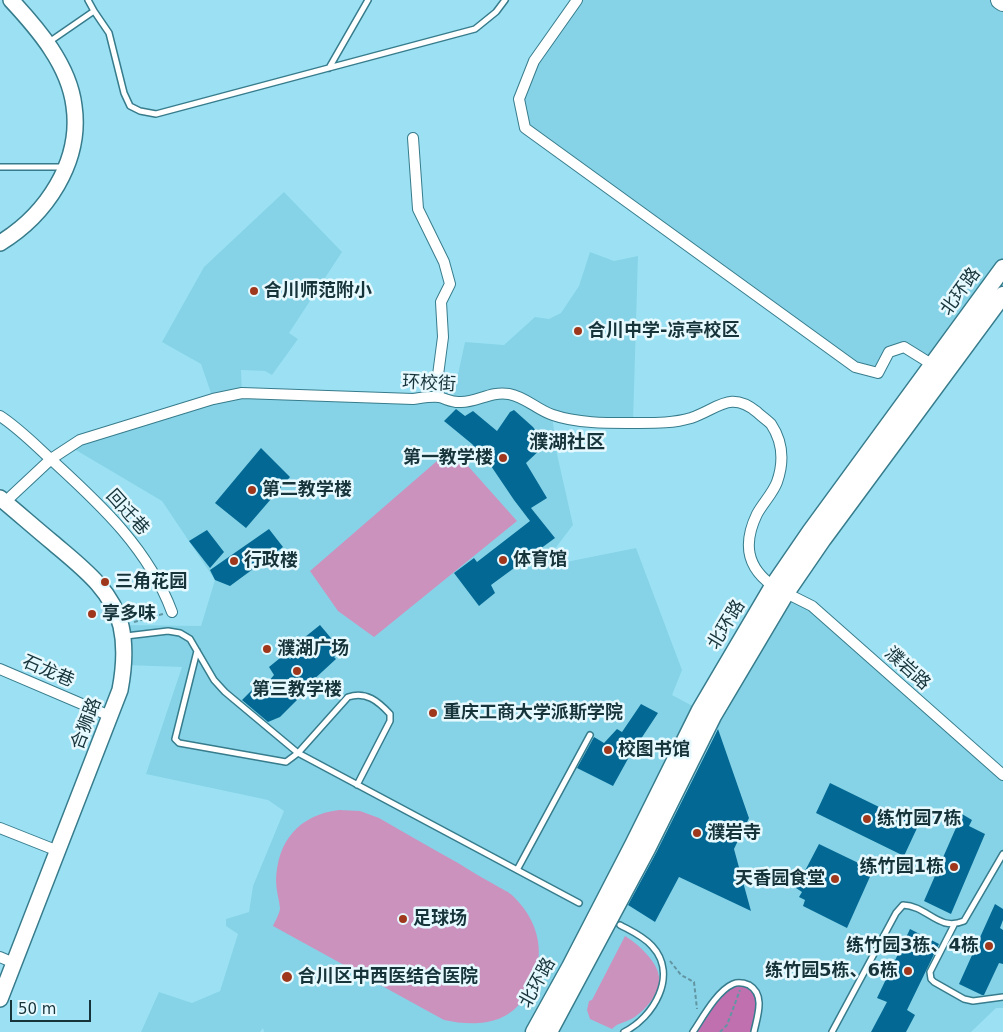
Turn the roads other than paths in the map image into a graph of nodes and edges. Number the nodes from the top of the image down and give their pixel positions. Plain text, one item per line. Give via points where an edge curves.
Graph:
1 (11, 0) edge
2 (88, 0) edge
3 (368, 0) edge
4 (505, 0) edge
5 (577, 0) edge
6 (1000, 0) edge
7 (1003, 2) edge
8 (94, 11) junction
9 (47, 44) junction
10 (329, 68) junction
11 (413, 138) dead end
12 (0, 166) edge
13 (67, 167) junction
14 (0, 243) edge
15 (1003, 268) edge
16 (1003, 295) edge
17 (933, 365) junction
18 (439, 397) junction
19 (0, 416) edge
20 (50, 460) junction
21 (3, 500) edge
22 (779, 589) junction
23 (172, 612) road end
24 (122, 631) junction
25 (197, 651) junction
26 (0, 669) edge
27 (110, 716) junction
28 (590, 735) dead end
29 (298, 753) junction
30 (1003, 775) edge
31 (357, 785) junction
32 (1, 830) edge
33 (58, 851) junction
34 (1003, 854) edge
35 (517, 870) junction
36 (578, 903) dead end
37 (620, 925) dead end
38 (954, 925) junction
39 (7, 960) edge
40 (1003, 997) edge
41 (0, 999) edge
42 (534, 1032) edge
43 (549, 1032) edge
44 (624, 1032) edge
45 (693, 1032) edge
46 (754, 1032) edge
47 (832, 1032) edge

1 - 9 main road
2 - 8 lane
3 - 10 lane
4 - 10 lane via 475,29
5 - 17 street via 534,61 518,99 525,128 855,367 878,373 889,352 904,347
6 - 7 highway
8 - 9 lane
8 - 10 lane via 109,34 124,93 130,106 140,112 156,114
9 - 13 main road via 55,54 74,106 74,134
11 - 18 street via 418,209 444,262 450,284 440,302
12 - 13 lane
13 - 14 main road via 40,210
15 - 17 main road, 北环路
16 - 22 main road, 北环路 via 823,539
17 - 22 main road, 北环路 via 810,532
18 - 20 street, 环校街 via 413,400 242,393 80,440
18 - 22 street, 环校街 via 464,402 489,394 509,394 529,400 552,415 595,423 664,424 692,418 736,401 748,405 770,423 781,443 782,463 777,483 751,528 747,549 762,579
19 - 20 street, 回迁巷
20 - 21 street, 环校街
20 - 23 street, 回迁巷 via 116,520 140,551
21 - 24 main road, 合狮路 via 94,579 112,603
22 - 30 street, 濮岩路 via 812,606
22 - 42 main road, 北环路 via 700,710 630,852
22 - 43 main road, 北环路 via 647,849
24 - 25 lane via 180,633 190,639
24 - 27 main road, 合狮路 via 124,665 120,690
25 - 29 lane via 225,692
25 - 29 lane via 175,739 179,743 278,762 286,762
26 - 27 street, 石龙巷
27 - 33 main road, 合狮路
28 - 35 lane
29 - 31 lane
29 - 31 lane via 348,697 365,694 390,714 390,721
31 - 35 lane
32 - 33 street
33 - 39 main road, 合狮路
34 - 38 lane via 964,921
35 - 36 lane
37 - 44 lane via 653,947 660,958 664,978 656,1003 633,1028
38 - 40 lane via 930,972 931,978 964,999
38 - 47 lane via 913,905 903,905
39 - 41 main road, 合狮路
45 - 46 lane via 717,998 734,984 743,983 757,993 760,1004

